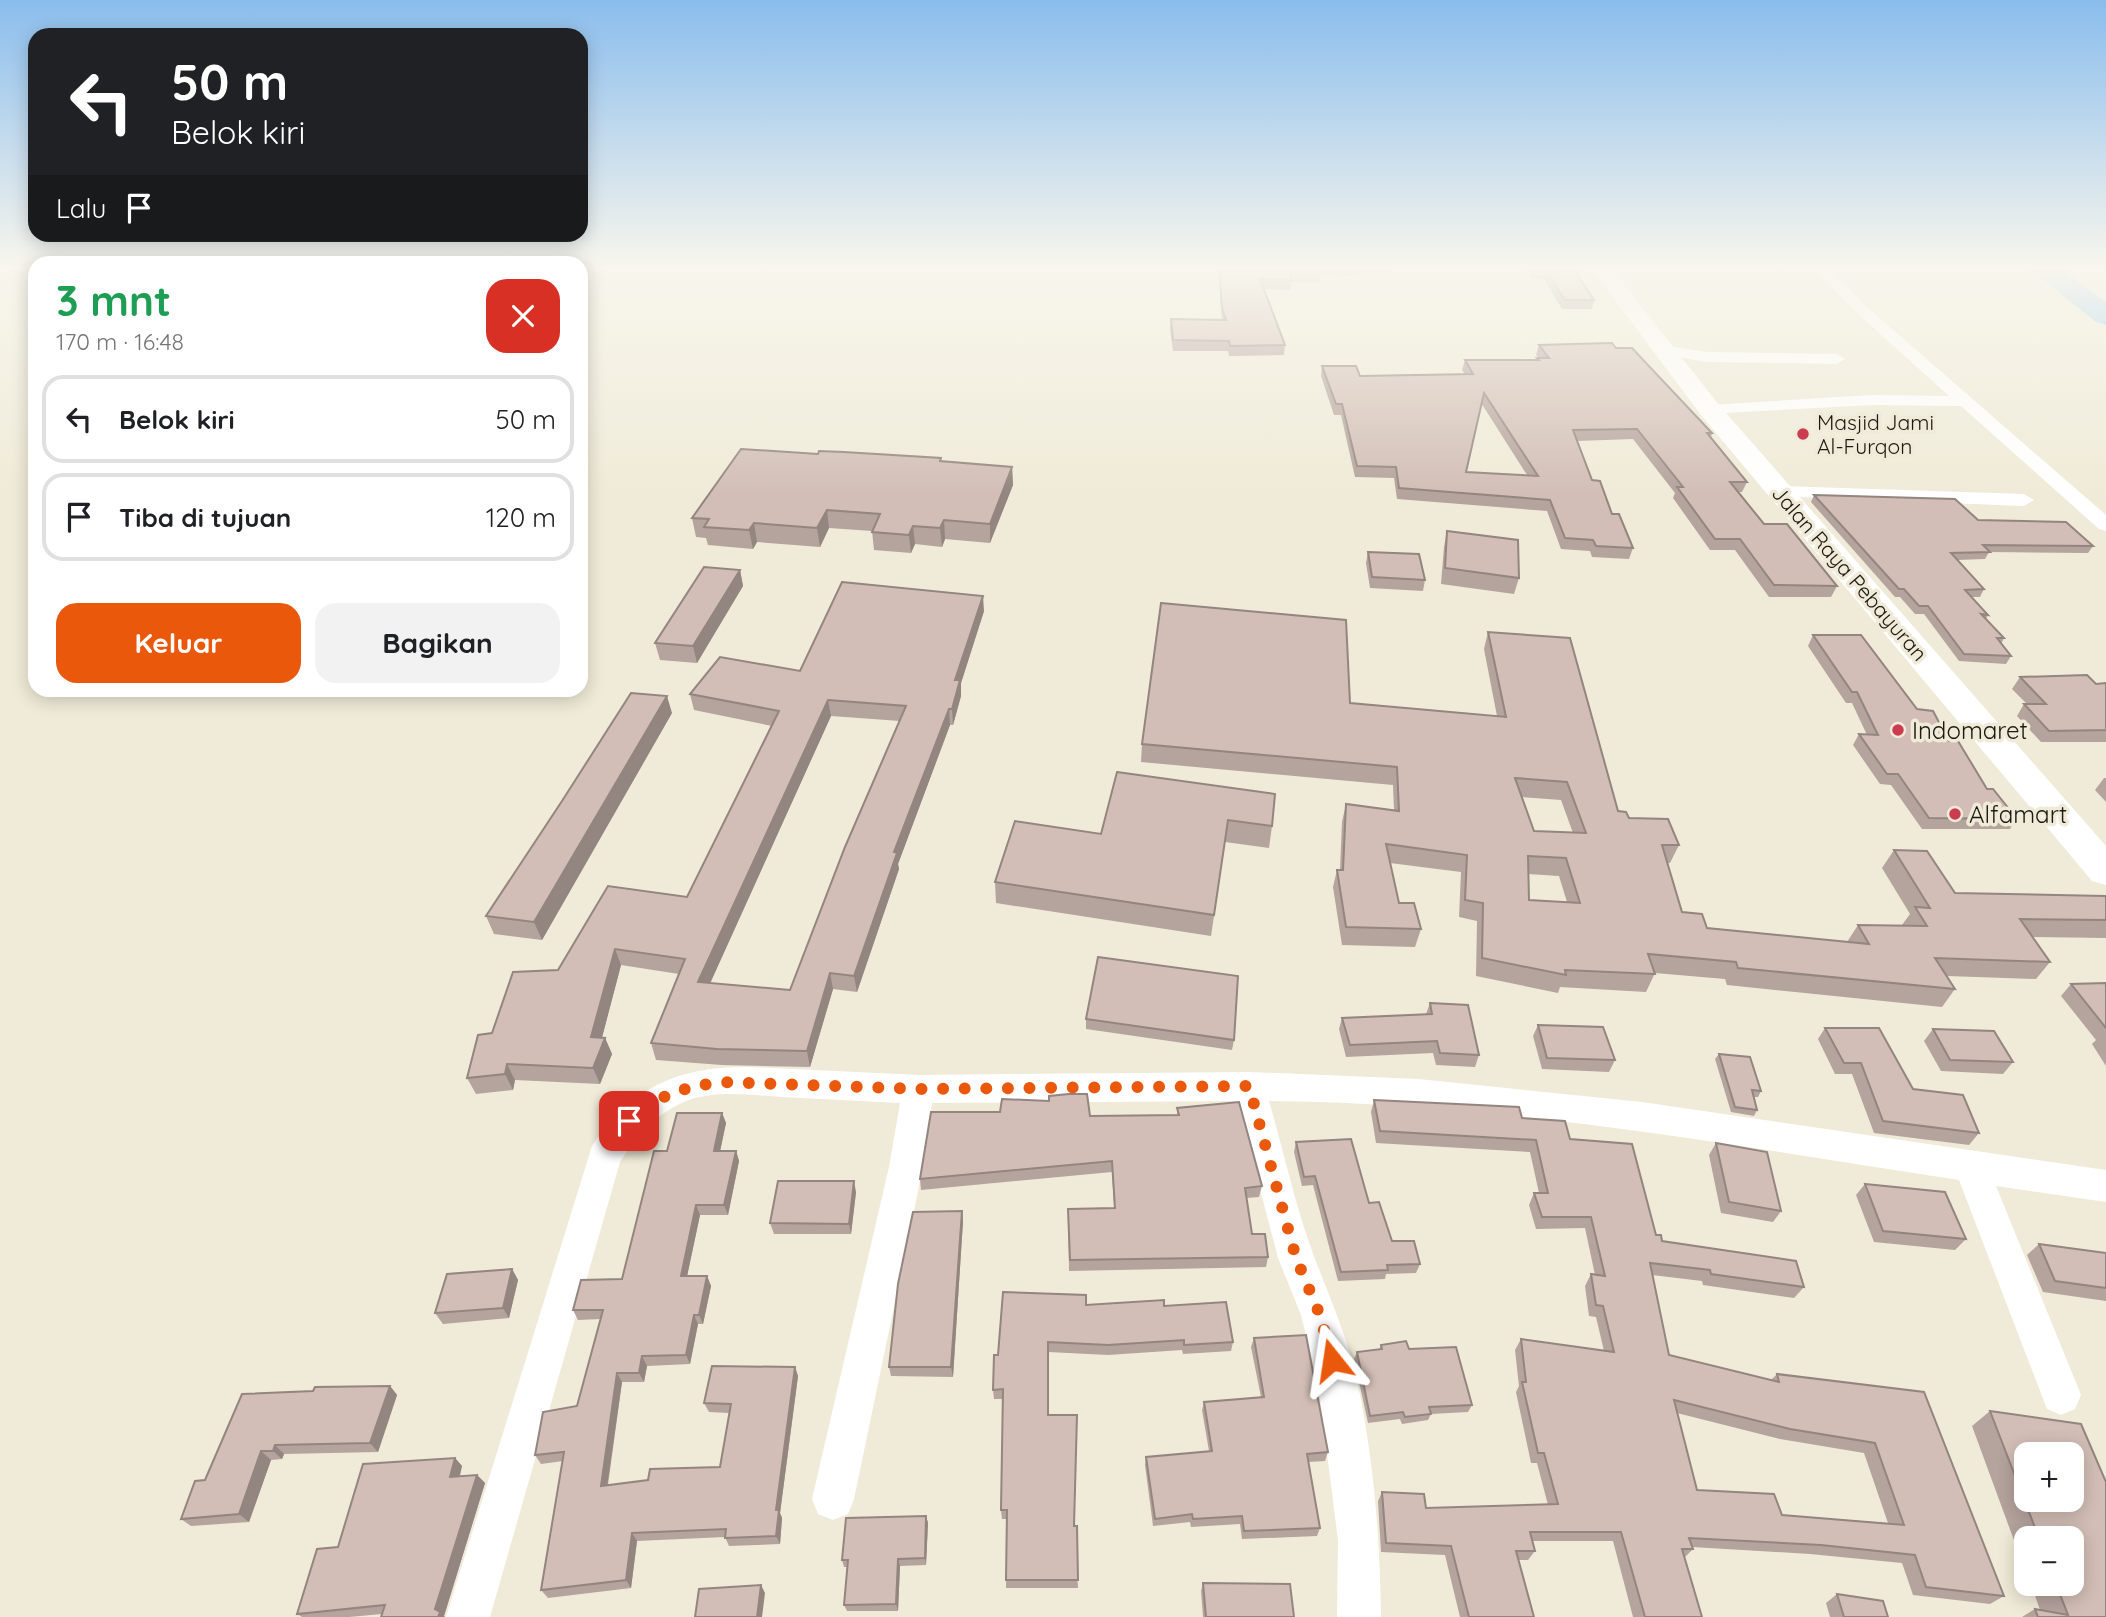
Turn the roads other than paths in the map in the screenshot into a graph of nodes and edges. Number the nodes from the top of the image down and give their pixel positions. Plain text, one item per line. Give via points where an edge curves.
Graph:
1 (1657, 343) edge
2 (1900, 343) edge
3 (1662, 350) junction
4 (1837, 359) dead end
5 (1966, 401) junction
6 (1710, 410) junction
7 (1781, 492) junction
8 (2024, 500) dead end
9 (2106, 525) edge
10 (2106, 871) edge
11 (1249, 1086) junction
12 (918, 1089) junction
13 (1972, 1169) junction
14 (2106, 1186) edge
15 (2061, 1395) dead end
16 (833, 1499) dead end
17 (468, 1617) edge
18 (1359, 1617) edge

1 - 3 main road, Jalan Raya Pebayuran
2 - 5 street
3 - 4 street via 1707,357
3 - 6 main road, Jalan Raya Pebayuran
5 - 6 street via 1872,400
5 - 9 street
6 - 7 main road, Jalan Raya Pebayuran
7 - 8 street
7 - 10 main road, Jalan Raya Pebayuran
11 - 12 street
11 - 13 street via 1483,1098 1648,1116
11 - 18 street via 1296,1258 1320,1315 1338,1383 1359,1540
12 - 16 street via 906,1167
12 - 17 street via 767,1082 694,1085 640,1111 619,1132 604,1157
13 - 14 street
13 - 15 street

